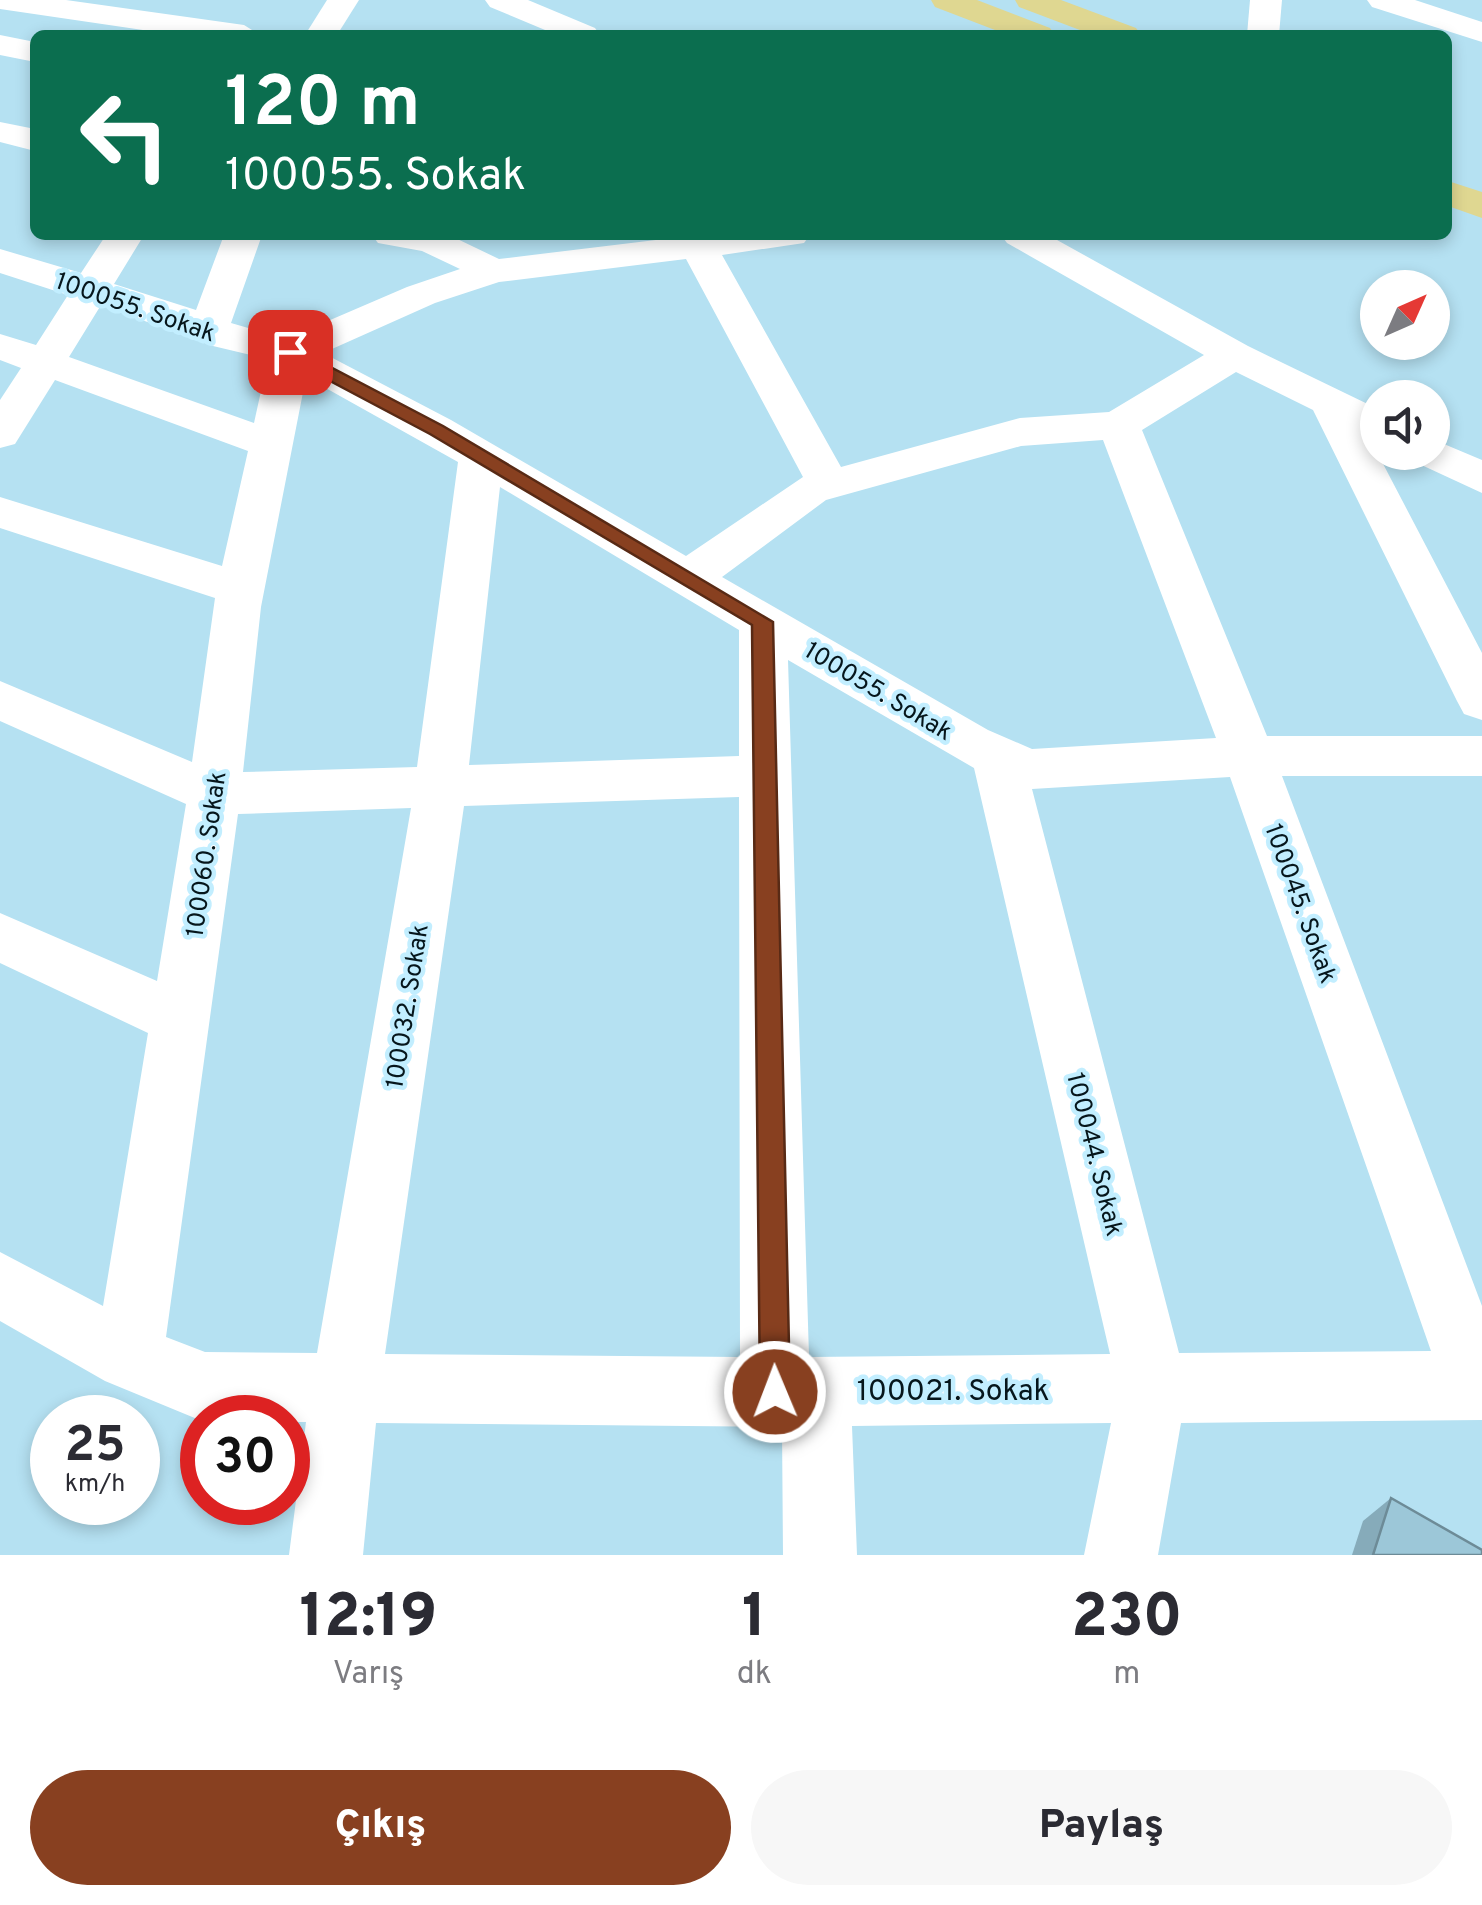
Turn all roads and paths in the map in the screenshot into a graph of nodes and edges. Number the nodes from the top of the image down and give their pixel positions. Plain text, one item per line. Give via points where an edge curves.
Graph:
1 (0, 0) edge
2 (343, 0) edge
3 (501, 0) edge
4 (947, 0) edge
5 (1031, 0) edge
6 (1266, 0) edge
7 (1383, 0) edge
8 (209, 30) edge
9 (325, 30) edge
10 (572, 30) edge
11 (1025, 30) edge
12 (1111, 30) edge
13 (1263, 30) edge
14 (1482, 32) edge
15 (0, 45) edge
16 (30, 51) edge
17 (0, 132) edge
18 (30, 139) edge
19 (1452, 160) edge
20 (1482, 171) edge
21 (1452, 194) edge
22 (1482, 206) edge
23 (123, 240) edge
24 (241, 240) edge
25 (424, 240) edge
26 (756, 240) edge
27 (1029, 240) edge
28 (699, 248) junction
29 (0, 260) edge
30 (494, 271) junction
31 (91, 289) junction
32 (209, 326) junction
33 (0, 346) edge
34 (290, 352) junction
35 (1234, 355) junction
36 (46, 361) junction
37 (1330, 403) junction
38 (1360, 417) edge
39 (1119, 424) junction
40 (0, 434) edge
41 (268, 443) junction
42 (482, 457) junction
43 (1450, 462) edge
44 (1482, 478) edge
45 (829, 484) junction
46 (0, 512) edge
47 (688, 578) junction
48 (241, 589) junction
49 (762, 622) junction
50 (0, 700) edge
51 (1482, 701) edge
52 (998, 756) junction
53 (1248, 756) junction
54 (1482, 756) edge
55 (766, 776) junction
56 (441, 784) junction
57 (214, 794) junction
58 (0, 938) edge
59 (181, 1020) junction
60 (0, 1285) edge
61 (129, 1356) junction
62 (1480, 1385) edge
63 (1154, 1388) junction
64 (345, 1390) junction
65 (795, 1392) junction
66 (326, 1555) edge
67 (820, 1555) edge
68 (1121, 1555) edge

1 - 8 street
2 - 9 street
3 - 10 street
4 - 11 main road
5 - 12 main road
6 - 13 street
7 - 14 street
15 - 16 street
17 - 18 street
19 - 20 main road
21 - 22 main road
23 - 31 street
24 - 32 street
25 - 30 street
26 - 28 street
27 - 35 street
28 - 30 street
28 - 45 street
29 - 31 street, 100055. Sokak
30 - 34 street
31 - 32 street, 100055. Sokak
31 - 36 street
32 - 34 street, 100055. Sokak
33 - 36 street
34 - 41 street, 100060. Sokak
34 - 42 street, 100055. Sokak
35 - 37 street
35 - 39 street
36 - 40 street
36 - 41 street
37 - 38 street
37 - 51 street
39 - 45 street via 1020,432
39 - 53 street, 100045. Sokak
41 - 48 street, 100060. Sokak
42 - 47 street, 100055. Sokak
42 - 56 street, 100032. Sokak
43 - 44 street
45 - 47 street via 810,490
46 - 48 street
47 - 49 street, 100055. Sokak
48 - 57 street, 100060. Sokak
49 - 52 street, 100055. Sokak
49 - 55 street
50 - 57 street
52 - 53 street, 100055. Sokak via 1028,769
52 - 63 street, 100044. Sokak
53 - 54 street, 100055. Sokak
53 - 62 street, 100045. Sokak
55 - 56 street
55 - 65 street
56 - 57 street
56 - 64 street, 100032. Sokak
57 - 59 street, 100060. Sokak
58 - 59 street
59 - 61 street, 100060. Sokak
60 - 61 street, 100021. Sokak
61 - 64 street, 100021. Sokak via 205,1387
62 - 63 street, 100021. Sokak
63 - 65 street, 100021. Sokak
63 - 68 street, 100044. Sokak
64 - 65 street, 100021. Sokak
64 - 66 street, 100032. Sokak
65 - 67 street

